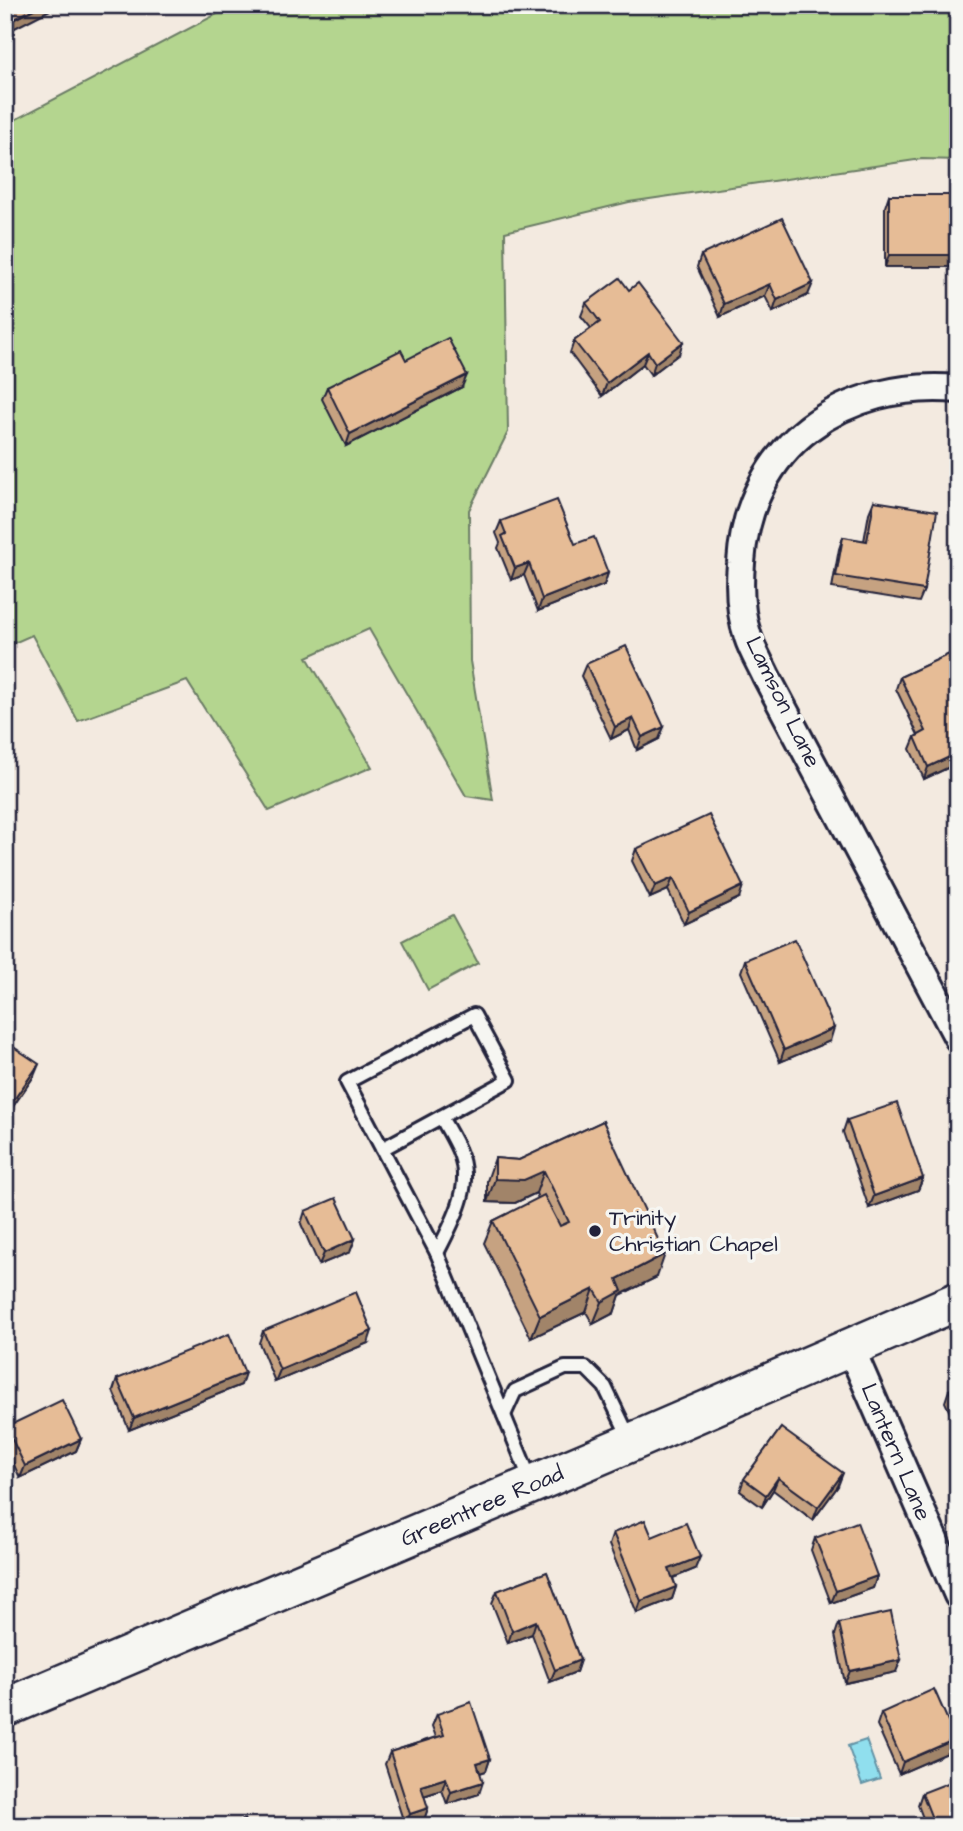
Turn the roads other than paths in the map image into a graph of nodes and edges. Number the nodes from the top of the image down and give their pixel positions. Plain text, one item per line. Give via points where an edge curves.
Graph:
1 (958, 389) edge
2 (958, 1038) edge
3 (441, 1117) junction
4 (382, 1149) junction
5 (437, 1253) junction
6 (958, 1301) edge
7 (851, 1349) junction
8 (504, 1415) junction
9 (632, 1442) junction
10 (532, 1485) junction
11 (955, 1582) edge
12 (5, 1708) edge

1 - 2 street, Lamson Lane via 905,390 865,397 829,413 796,438 771,466 751,504 739,589 747,636 766,676
3 - 4 lane
3 - 4 lane via 509,1080 474,1015 347,1082
3 - 5 lane via 460,1152 465,1175 463,1199
4 - 5 lane
5 - 8 lane
6 - 7 street, Greentree Road
7 - 9 street, Greentree Road
7 - 11 street, Lantern Lane
8 - 9 lane via 515,1391 565,1368 586,1368 605,1387
8 - 10 lane
9 - 10 street, Greentree Road
10 - 12 street, Greentree Road

